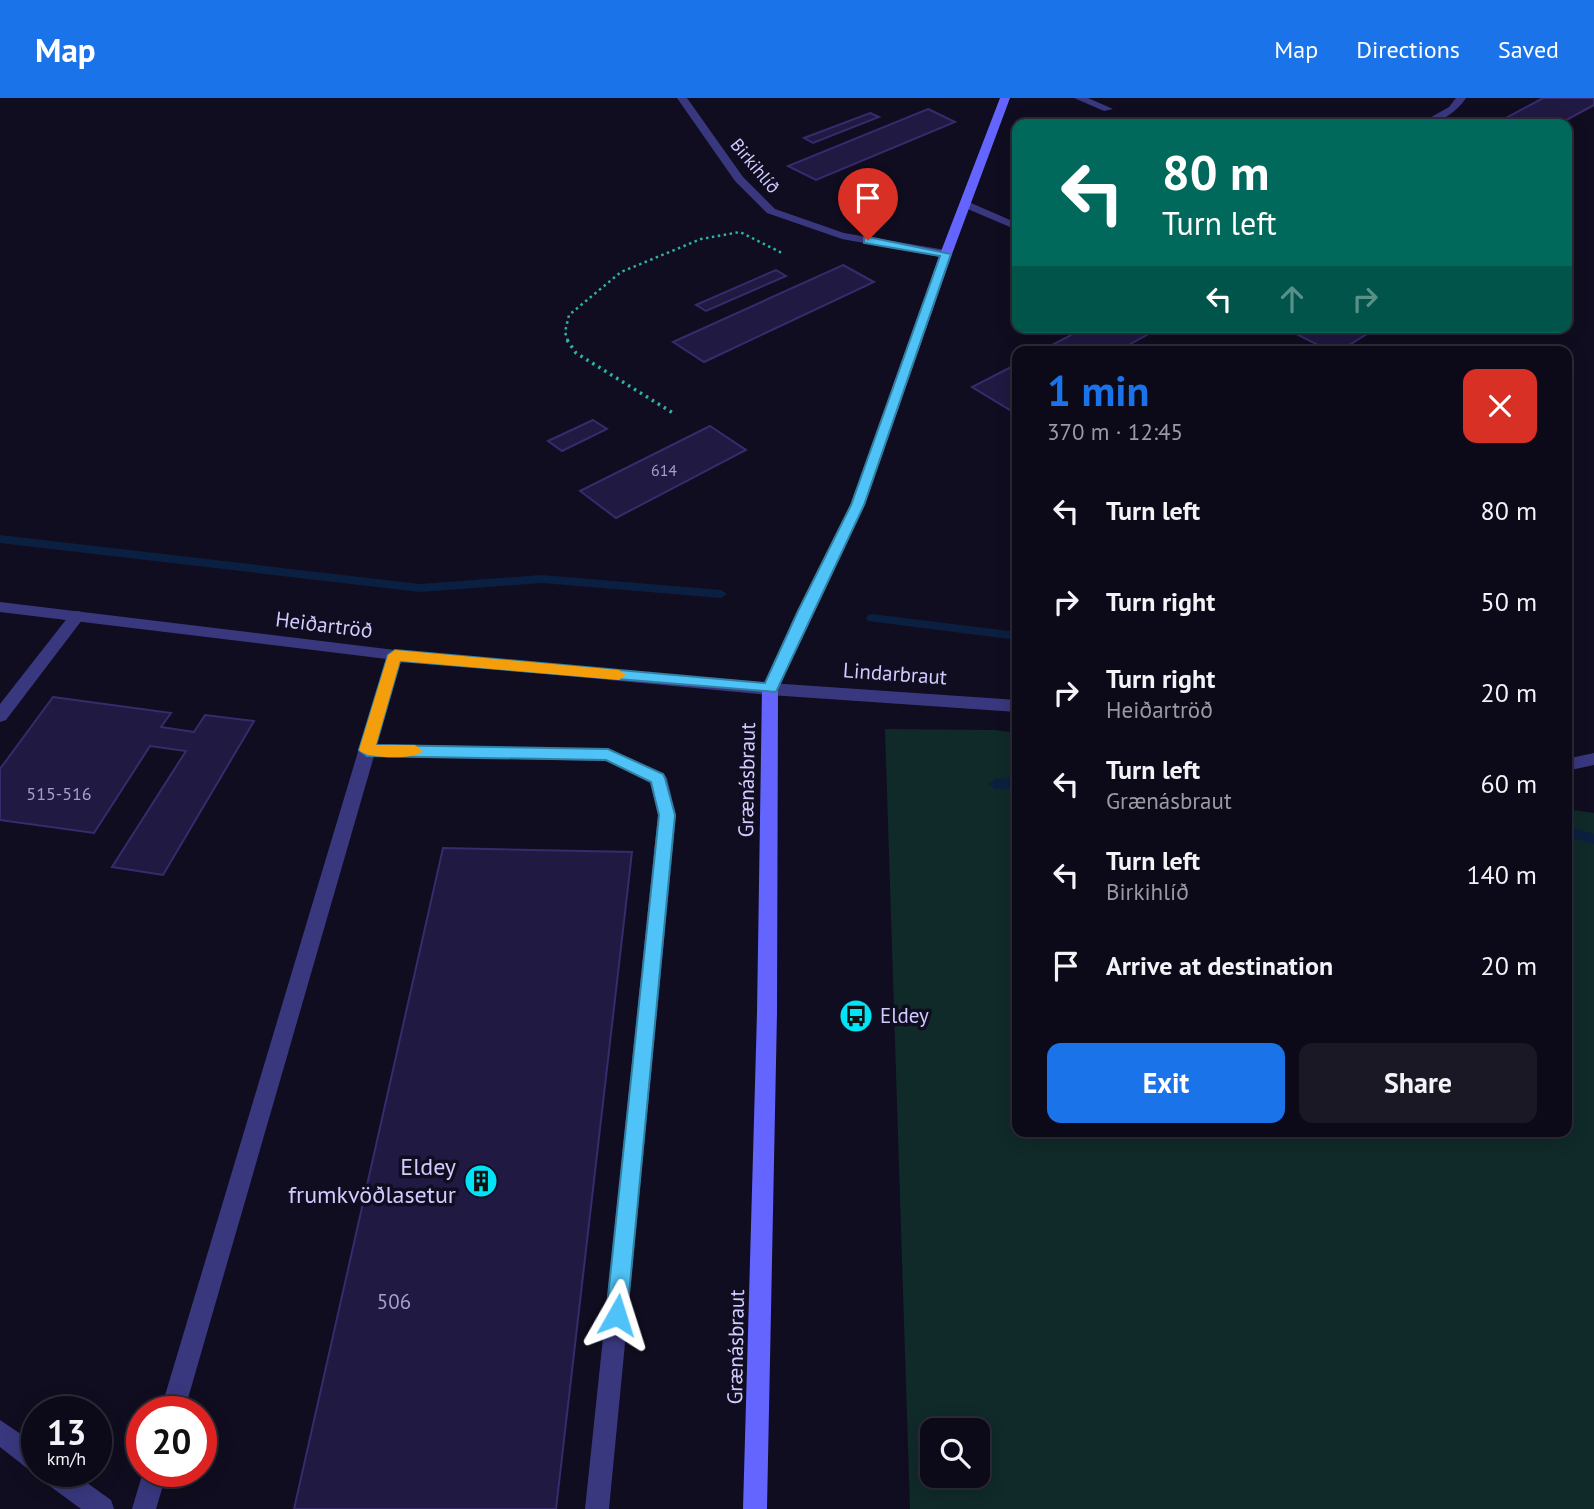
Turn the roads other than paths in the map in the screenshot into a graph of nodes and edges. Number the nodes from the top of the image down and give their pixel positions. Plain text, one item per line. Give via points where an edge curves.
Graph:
1 (682, 98) edge
2 (1005, 98) edge
3 (1079, 98) edge
4 (1461, 98) edge
5 (1108, 109) dead end
6 (1433, 119) edge
7 (967, 205) junction
8 (1012, 225) edge
9 (946, 254) junction
10 (0, 607) edge
11 (77, 616) junction
12 (395, 655) junction
13 (770, 689) junction
14 (1012, 706) edge
15 (0, 716) edge
16 (367, 750) junction
17 (1594, 759) edge
18 (1572, 764) edge
19 (177, 1396) edge
20 (0, 1432) edge
21 (21, 1448) edge
22 (72, 1487) edge
23 (151, 1487) edge
24 (102, 1509) edge
25 (144, 1509) edge
26 (597, 1509) edge
27 (755, 1509) edge

1 - 9 street, Birkihlíð via 739,179 771,211 842,236
2 - 7 street, Grænásbraut
3 - 5 street
4 - 6 street
7 - 8 street
7 - 9 street, Grænásbraut
9 - 13 street, Grænásbraut via 858,505
10 - 11 street, Heiðartröð
11 - 12 street, Heiðartröð
11 - 15 street
12 - 13 street, Heiðartröð
12 - 16 street
13 - 14 street, Lindarbraut
13 - 27 street, Grænásbraut
16 - 19 street
16 - 26 street via 608,755 658,778 667,815
17 - 18 street
20 - 21 street
22 - 24 street
23 - 25 street

